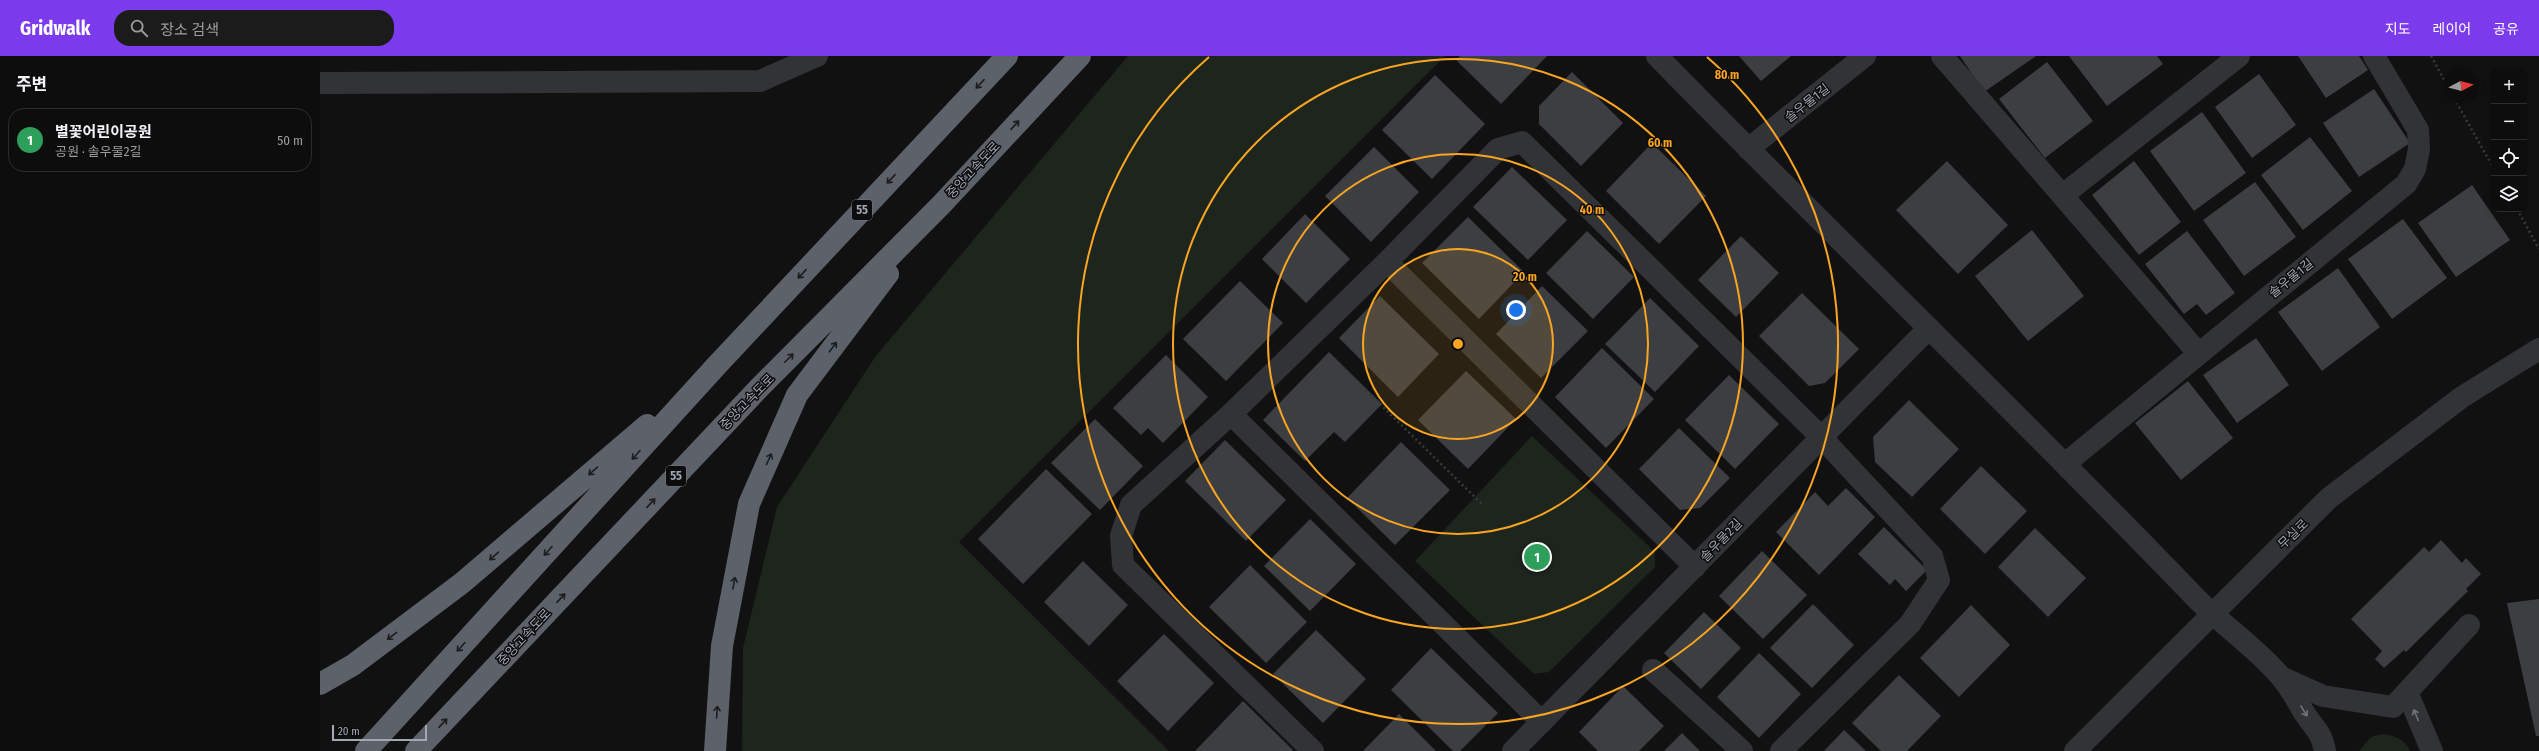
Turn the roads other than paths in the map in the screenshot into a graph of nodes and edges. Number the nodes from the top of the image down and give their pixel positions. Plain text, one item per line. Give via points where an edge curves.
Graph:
1 (817, 56) edge
2 (1007, 56) edge
3 (1080, 56) edge
4 (1657, 56) edge
5 (1865, 56) edge
6 (1942, 56) edge
7 (2239, 56) edge
8 (2374, 56) edge
9 (320, 83) edge
10 (1748, 149) junction
11 (2063, 195) junction
12 (941, 205) junction
13 (1387, 262) junction
14 (1929, 328) junction
15 (2539, 349) edge
16 (2199, 354) junction
17 (718, 364) junction
18 (1231, 414) junction
19 (1821, 437) junction
20 (2066, 463) junction
21 (1695, 567) junction
22 (2211, 614) junction
23 (2469, 625) dead end
24 (1653, 670) dead end
25 (2283, 678) junction
26 (320, 684) edge
27 (2407, 692) junction
28 (1542, 722) junction
29 (366, 751) edge
30 (416, 751) edge
31 (715, 751) edge
32 (1313, 751) edge
33 (1513, 751) edge
34 (1742, 751) edge
35 (1781, 751) edge
36 (2075, 751) edge
37 (2325, 751) edge
38 (2432, 751) edge

1 - 9 street via 760,81
2 -> 17 highway, 55
12 -> 3 highway, 중앙고속도로 / 55
4 - 10 street
5 - 10 street, 솔우물1길
6 - 11 street
7 - 11 street
8 - 16 street, 솔우물1길 via 2418,130 2415,169 2406,184
10 - 14 street
11 - 16 street
30 -> 12 highway, 중앙고속도로 / 55 via 759,388
31 -> 12 highway via 722,646 749,504 797,395
13 - 18 street
13 - 19 street via 1498,149 1522,142
13 - 21 street
14 - 19 street, 솔우물2길
14 - 20 street
15 - 22 street, 무실로 via 2462,397 2329,498
16 - 20 street, 솔우물1길
17 -> 26 highway via 462,583 353,665
17 -> 29 highway, 55
18 - 28 street
18 - 32 street via 1131,504 1121,536 1124,565
19 - 21 street, 솔우물2길
19 - 35 street via 1932,556 1939,580 1910,624
20 - 22 street
21 - 28 street, 솔우물2길
22 - 25 street
22 - 36 street, 무실로
23 - 27 street
24 - 34 street
25 - 27 street via 2323,696 2393,707
25 -> 37 street via 2322,735
38 -> 27 street
28 - 33 street, 솔우물2길

